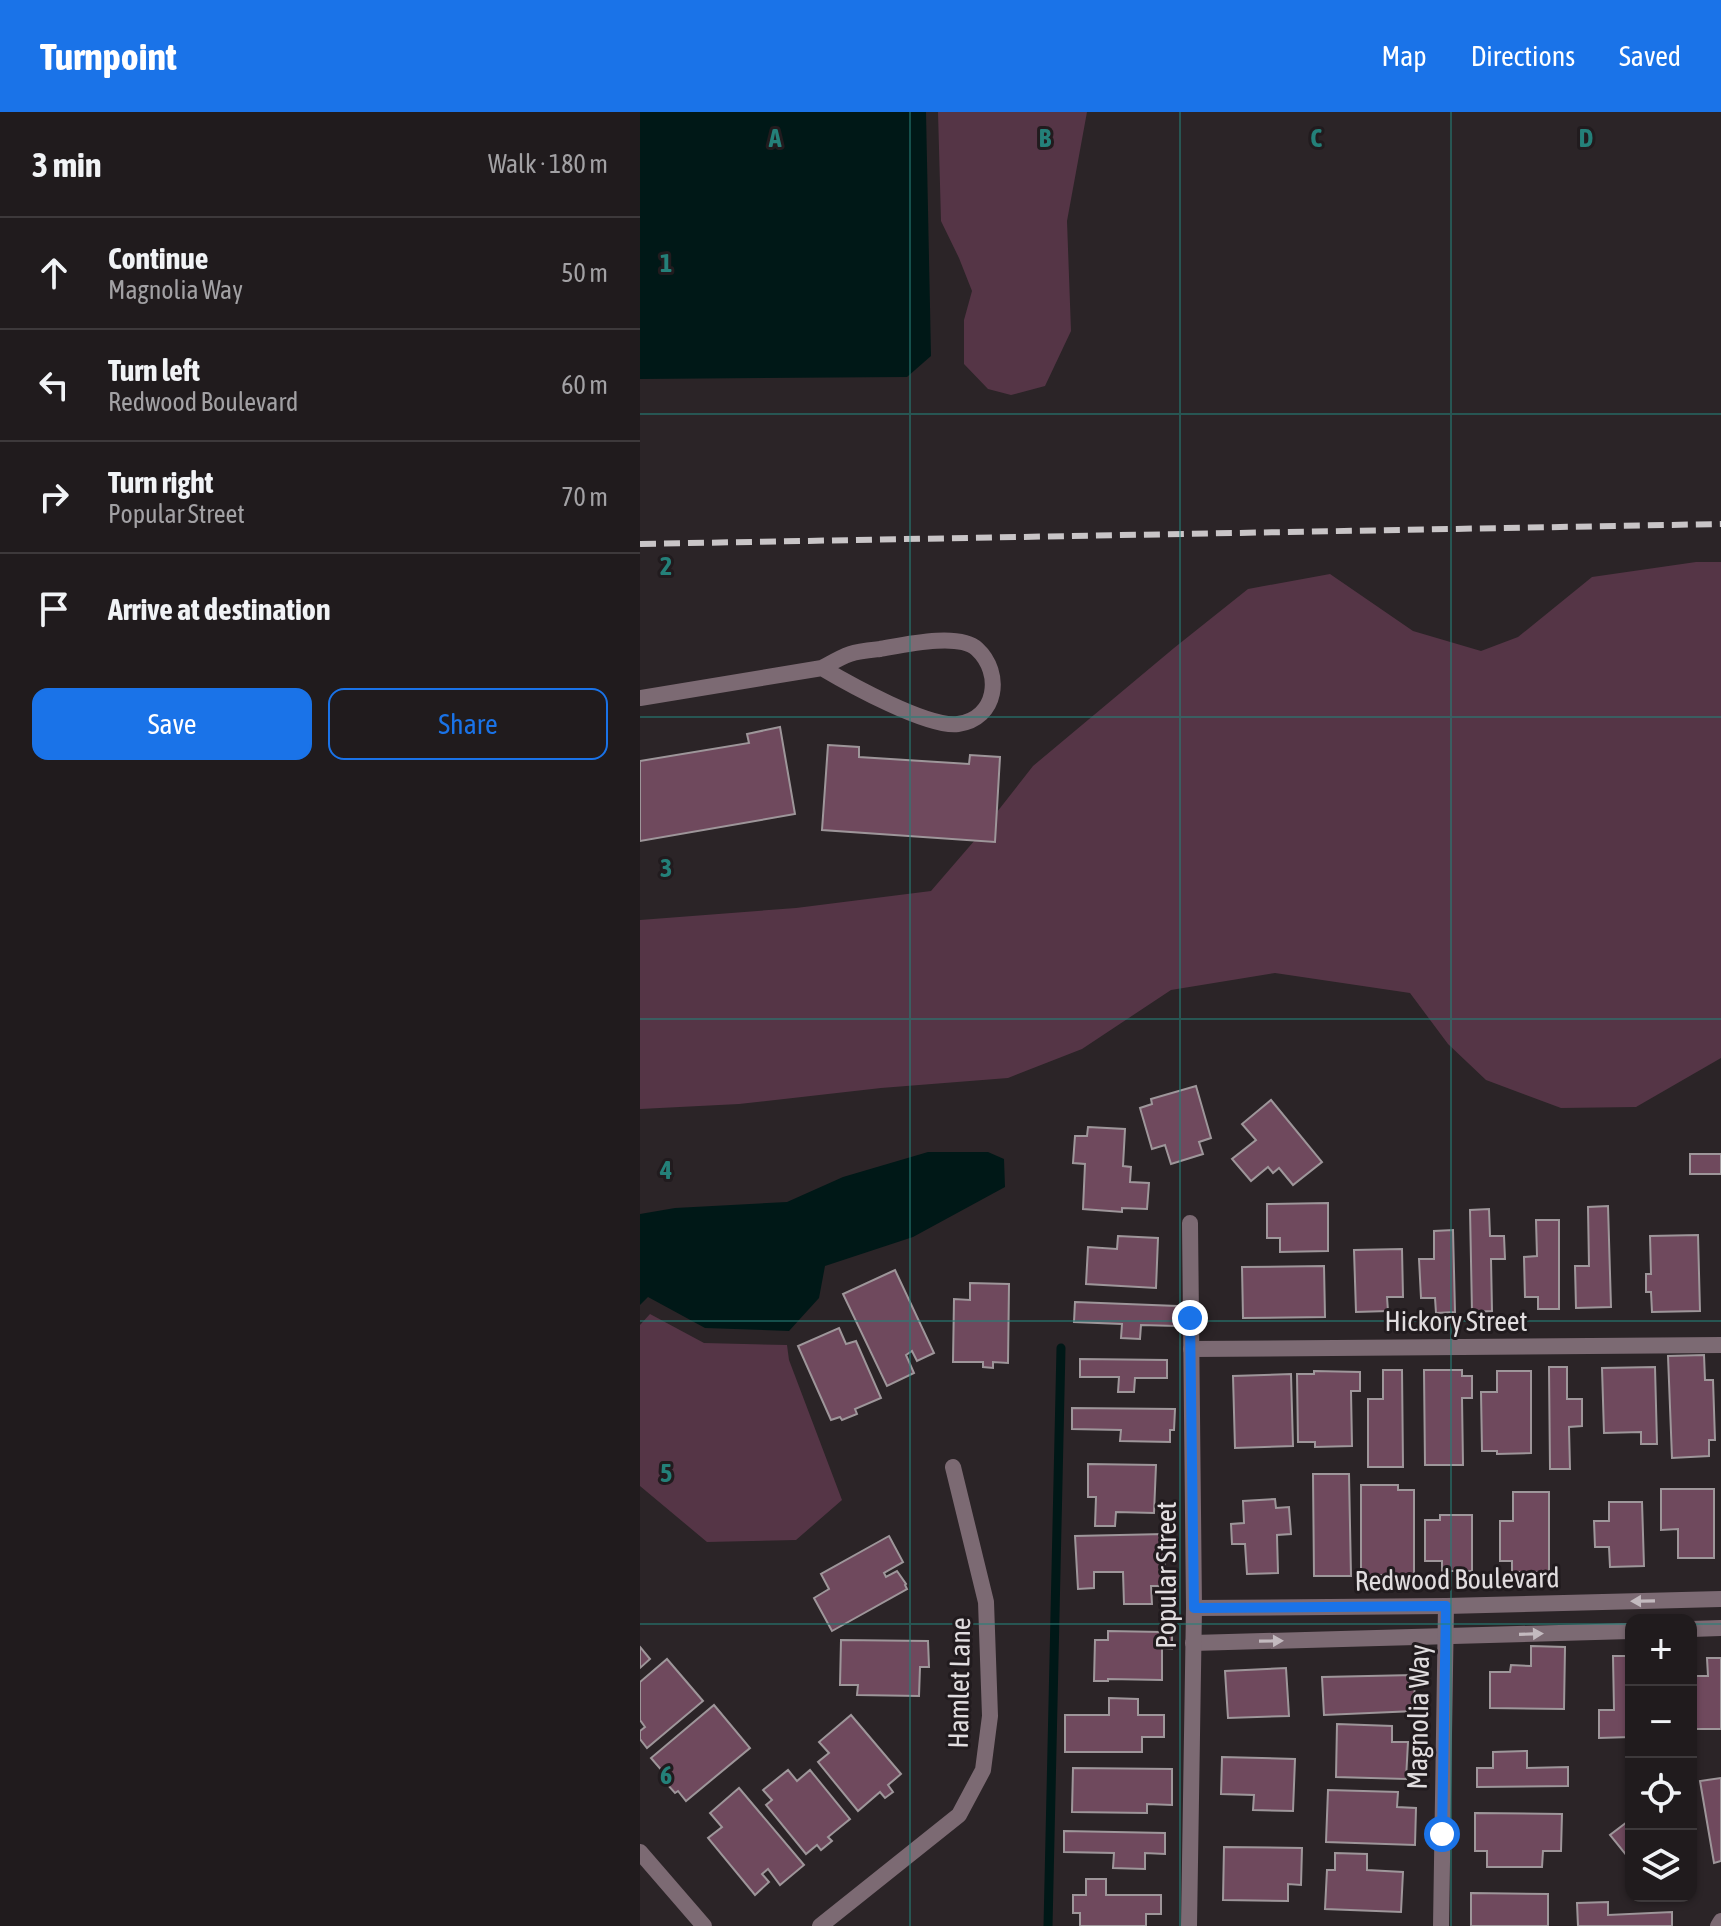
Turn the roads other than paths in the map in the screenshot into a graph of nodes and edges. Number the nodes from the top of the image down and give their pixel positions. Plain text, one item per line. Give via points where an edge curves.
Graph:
1 (822, 668) junction
2 (640, 698) edge
3 (1190, 1223) dead end
4 (1721, 1345) edge
5 (1191, 1349) junction
6 (953, 1467) dead end
7 (1721, 1599) edge
8 (1446, 1606) junction
9 (1194, 1608) junction
10 (1721, 1628) edge
11 (1697, 1629) edge
12 (1625, 1631) edge
13 (1445, 1636) junction
14 (1193, 1643) junction
15 (640, 1852) edge
16 (704, 1926) edge
17 (820, 1926) edge
18 (1189, 1926) edge
19 (1441, 1926) edge

1 - 1 street via 936,722 958,724 978,716 990,702 994,685 991,668 975,647 953,641 849,654
1 - 2 street
3 - 5 street, Popular Street
4 - 5 street, Hickory Street
5 - 9 street, Popular Street
6 - 17 street, Hamlet Lane via 986,1602 990,1716 983,1770 959,1815
7 -> 8 street, Redwood Boulevard
8 - 9 street, Redwood Boulevard
8 - 13 street, Magnolia Way
9 - 14 street, Popular Street
10 - 11 street
13 -> 12 street, Redwood Boulevard
14 -> 13 street, Redwood Boulevard
13 - 19 street, Magnolia Way
14 - 18 street, Popular Street
15 - 16 street

